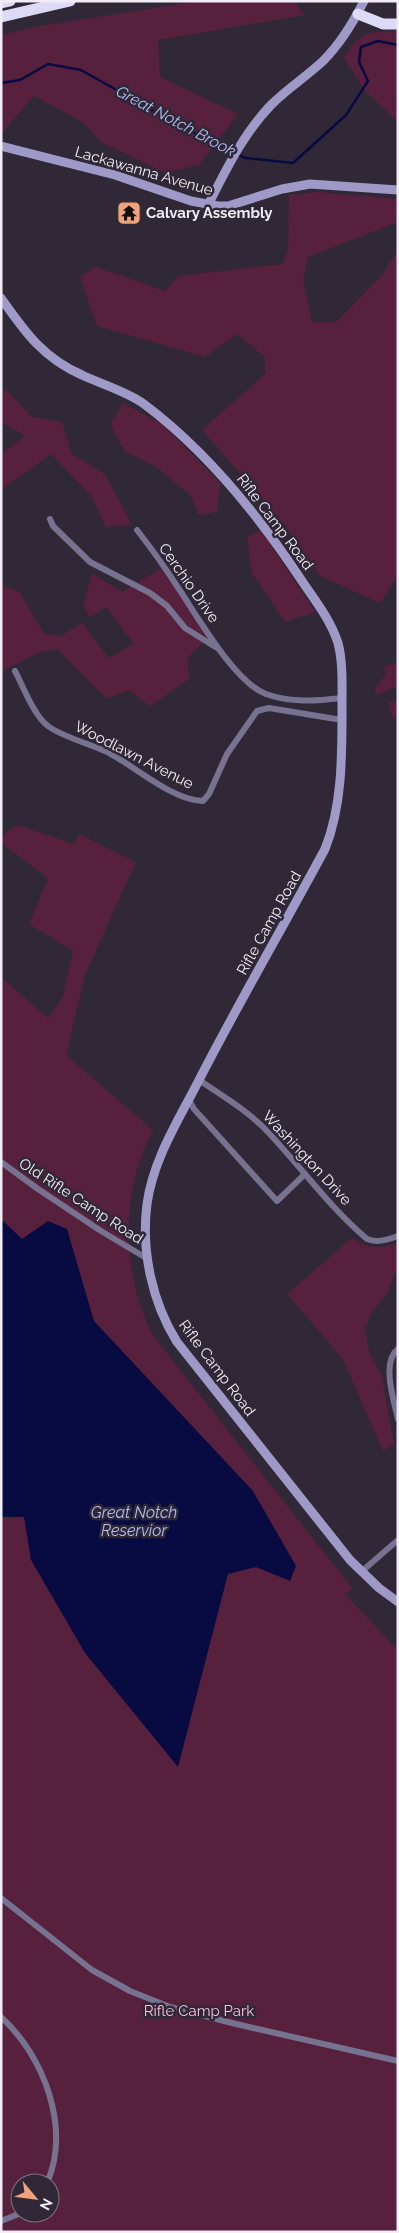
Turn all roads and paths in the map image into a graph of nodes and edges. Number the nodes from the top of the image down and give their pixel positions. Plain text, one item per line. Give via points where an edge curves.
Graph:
1 (10, 1) edge
2 (70, 1) edge
3 (364, 1) edge
4 (1, 3) edge
5 (358, 14) junction
6 (1, 17) edge
7 (398, 24) edge
8 (1, 146) edge
9 (398, 190) edge
10 (208, 205) junction
11 (1, 298) edge
12 (50, 519) dead end
13 (137, 530) dead end
14 (221, 650) junction
15 (15, 671) dead end
16 (342, 698) junction
17 (294, 700) junction
18 (293, 712) junction
19 (342, 720) junction
20 (199, 1080) junction
21 (189, 1100) junction
22 (1, 1162) edge
23 (305, 1174) junction
24 (398, 1236) edge
25 (148, 1259) junction
26 (398, 1349) edge
27 (398, 1419) edge
28 (398, 1540) edge
29 (361, 1572) junction
30 (398, 1602) edge
31 (1, 1898) edge
32 (1, 2017) edge
33 (398, 2061) edge
34 (50, 2173) edge

1 - 4 highway
2 - 6 highway
3 - 5 street
5 - 7 highway via 383,24
5 - 10 street via 347,33 323,61 270,106 249,130
8 - 10 street, Lackawanna Avenue via 115,174
9 - 10 street, Lackawanna Avenue via 310,184 282,188 228,206
11 - 16 street, Rifle Camp Road via 42,350 79,374 141,402 172,426 231,485 270,534 324,613 338,644
12 - 14 street, Cerchio Drive via 90,562 150,593 167,606 185,628
13 - 14 street, Cerchio Drive
14 - 17 street, Cerchio Drive via 251,685 265,694
15 - 18 street, Woodlawn Avenue via 39,716 48,726 111,754 194,801 203,801 209,794 227,754 257,711 269,708
16 - 17 street, Cerchio Drive
16 - 19 street, Rifle Camp Road
17 - 18 street
18 - 19 street, Woodlawn Avenue
19 - 20 street, Rifle Camp Road via 338,795 332,832
20 - 21 street, Rifle Camp Road
20 - 23 street, Washington Drive via 253,1118
21 - 23 street via 233,1154 278,1201
21 - 25 street, Rifle Camp Road via 165,1145 152,1184 146,1217
22 - 25 street, Old Rifle Camp Road via 38,1190
23 - 24 street, Washington Drive via 367,1239
25 - 29 street, Rifle Camp Road via 157,1300 177,1342
26 - 27 street via 390,1359 388,1369
28 - 29 street
29 - 30 street, Rifle Camp Road
31 - 33 street via 92,1970 130,1991 170,2007
32 - 34 street via 31,2051 51,2102 57,2147

